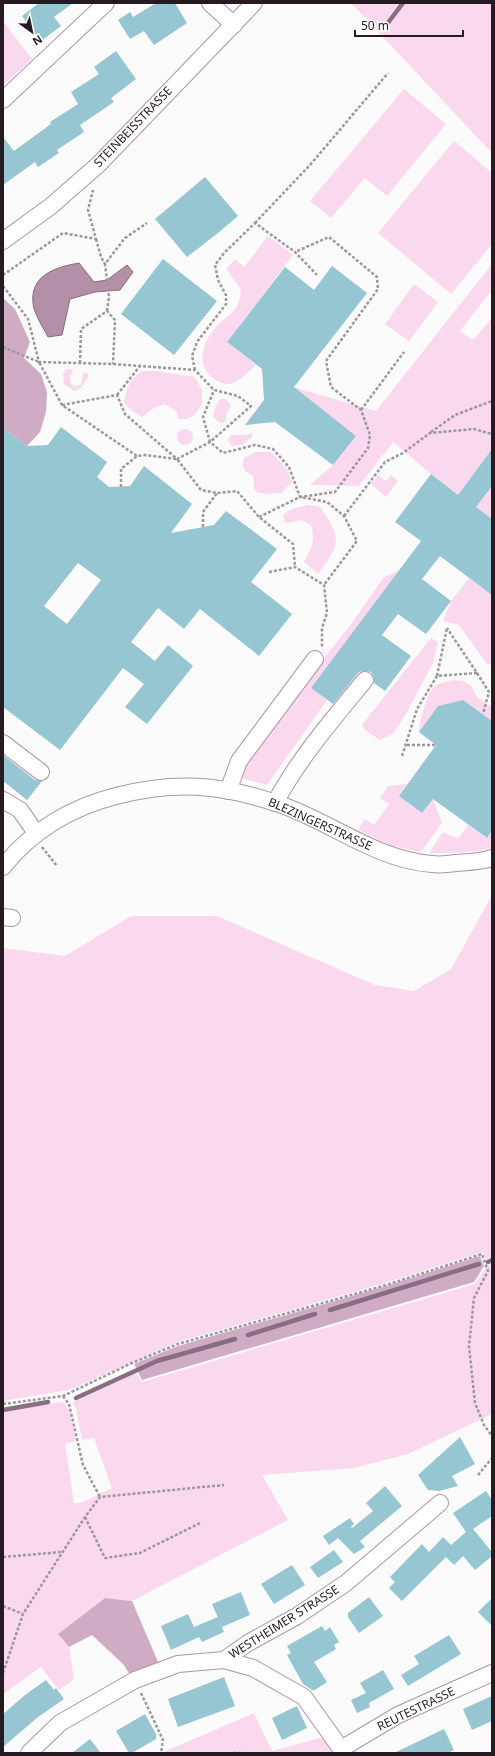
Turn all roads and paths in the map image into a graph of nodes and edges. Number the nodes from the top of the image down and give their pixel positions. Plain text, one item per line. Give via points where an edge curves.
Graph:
1 (210, 3) edge
2 (254, 3) edge
3 (96, 7) edge
4 (234, 25) junction
5 (388, 73) dead end
6 (3, 100) edge
7 (98, 185) dead end
8 (147, 223) dead end
9 (255, 223) junction
10 (96, 239) junction
11 (3, 241) edge
12 (295, 252) junction
13 (106, 264) junction
14 (3, 275) edge
15 (316, 275) dead end
16 (3, 286) edge
17 (107, 311) junction
18 (3, 347) edge
19 (404, 352) dead end
20 (40, 362) junction
21 (80, 363) junction
22 (113, 364) junction
23 (140, 366) junction
24 (195, 370) junction
25 (214, 390) junction
26 (117, 395) junction
27 (492, 401) edge
28 (62, 404) junction
29 (360, 410) junction
30 (430, 433) junction
31 (492, 434) edge
32 (210, 442) junction
33 (137, 456) junction
34 (177, 459) junction
35 (121, 487) dead end
36 (217, 493) junction
37 (300, 497) junction
38 (344, 516) junction
39 (260, 518) junction
40 (203, 527) dead end
41 (295, 567) junction
42 (270, 572) dead end
43 (324, 585) junction
44 (315, 659) joint
45 (477, 673) junction
46 (437, 676) junction
47 (365, 680) dead end
48 (483, 714) dead end
49 (3, 743) edge
50 (407, 745) junction
51 (436, 745) dead end
52 (402, 756) dead end
53 (41, 772) dead end
54 (228, 791) junction
55 (3, 800) edge
56 (275, 803) junction
57 (35, 834) junction
58 (492, 858) edge
59 (57, 866) dead end
60 (3, 867) edge
61 (63, 1396) junction
62 (3, 1404) edge
63 (492, 1436) edge
64 (492, 1458) edge
65 (478, 1475) dead end
66 (224, 1485) dead end
67 (100, 1497) junction
68 (440, 1503) dead end
69 (85, 1517) junction
70 (200, 1523) dead end
71 (62, 1552) junction
72 (3, 1557) edge
73 (3, 1606) edge
74 (23, 1614) junction
75 (224, 1660) junction
76 (3, 1673) edge
77 (492, 1673) edge
78 (135, 1680) junction
79 (341, 1751) edge
80 (29, 1753) edge
81 (161, 1753) edge
82 (233, 1753) edge
83 (241, 1753) edge

1 - 4 street
2 - 4 street, STEINBEISSTRASSE
3 - 6 street
4 - 11 street, STEINBEISSTRASSE via 99,164 51,206
5 - 9 path via 310,165
7 - 10 path via 92,190 88,210
8 - 13 path via 125,238
9 - 12 path
9 - 24 path via 215,265 218,280 226,295 226,304 197,342 192,356
10 - 13 path via 101,257
10 - 14 path via 63,233
12 - 15 path
12 - 29 path via 329,237 376,277 378,289 326,361 331,387
13 - 17 path via 109,297
16 - 20 path via 28,319
17 - 21 path via 81,329
17 - 22 path via 115,320
18 - 20 path
19 - 29 path
20 - 21 path
20 - 28 path
21 - 22 path
22 - 23 path
23 - 24 path
23 - 26 path
24 - 25 path
25 - 32 path via 203,416
25 - 32 path via 238,396 250,406
26 - 28 path
26 - 34 path via 125,414
27 - 30 path via 455,415
28 - 33 path
29 - 37 path via 370,435 368,448 335,492
30 - 31 path via 474,429
30 - 38 path via 403,453 385,462
32 - 34 path
32 - 37 path via 223,453 255,445 273,449 289,467
33 - 34 path
33 - 35 path via 121,469
34 - 36 path via 201,490
36 - 39 path via 237,492
36 - 40 path via 203,512
37 - 38 path via 327,502
37 - 39 path
38 - 43 path via 356,541
39 - 41 path via 293,544
41 - 42 path
41 - 43 path
43 - 44 path via 327,613 322,628 323,646
44 - 54 street via 239,761
45 - 46 path
45 - 46 path via 447,628
45 - 48 path via 489,692
46 - 50 path via 417,709
47 - 56 street via 286,782
49 - 53 street
50 - 51 path
50 - 52 path
54 - 56 street, BLEZINGERSTRASSE
54 - 57 street, BLEZINGERSTRASSE via 182,785 142,789 91,803
55 - 57 street via 20,810
56 - 58 street, BLEZINGERSTRASSE via 394,857 433,865 480,862
57 - 59 path
57 - 60 street, BLEZINGERSTRASSE
61 - 62 path
61 - 63 path via 178,1344 383,1286 482,1254 488,1272 474,1298 469,1346 475,1402 484,1425
61 - 67 path via 69,1404 83,1465
64 - 65 path
66 - 67 path
67 - 69 path
68 - 75 street, WESTHEIMER STRASSE via 346,1583
69 - 70 path via 105,1558 140,1553
69 - 71 path
71 - 72 path
71 - 74 path
73 - 74 path
74 - 76 path
75 - 78 street, WESTHEIMER STRASSE via 178,1664
75 - 79 street via 253,1668 304,1697
77 - 79 street, REUTESTRASSE via 398,1715
78 - 80 street, WESTHEIMER STRASSE via 60,1723
78 - 81 path via 163,1740
82 - 83 path

